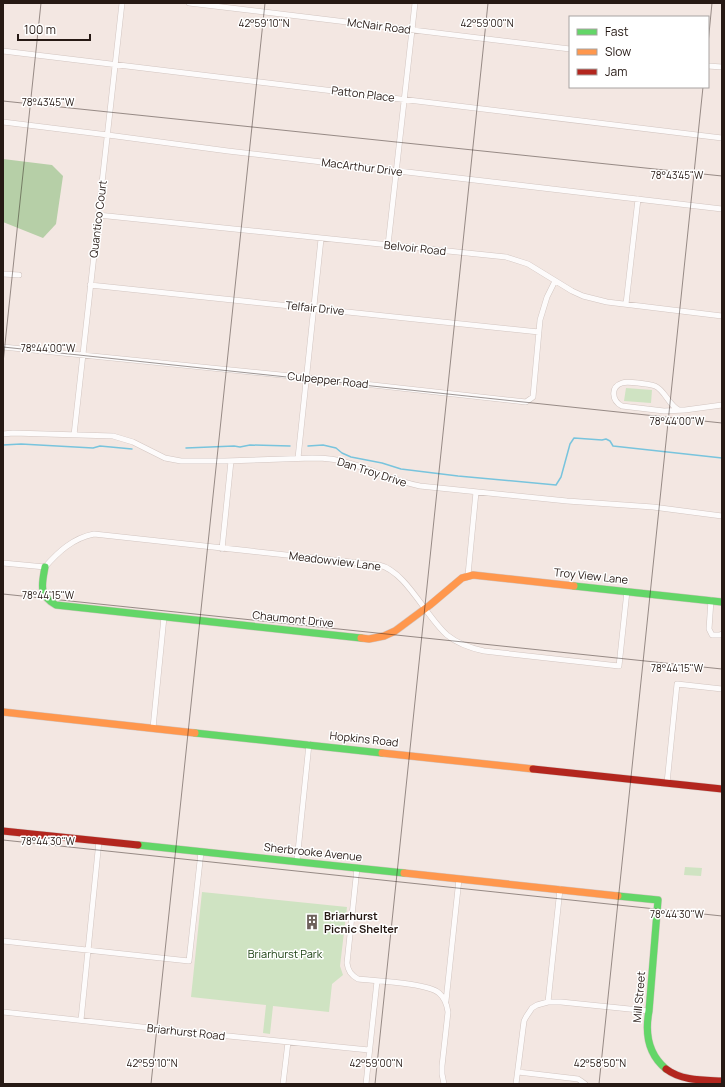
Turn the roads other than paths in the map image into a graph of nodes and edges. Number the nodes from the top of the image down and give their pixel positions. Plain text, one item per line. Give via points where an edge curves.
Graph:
1 (122, 3) edge
2 (189, 3) edge
3 (415, 3) edge
4 (412, 30) junction
5 (569, 49) edge
6 (3, 51) edge
7 (116, 65) junction
8 (709, 66) edge
9 (722, 67) edge
10 (404, 99) junction
11 (3, 122) edge
12 (108, 134) junction
13 (722, 138) edge
14 (396, 171) junction
15 (638, 199) junction
16 (722, 209) edge
17 (98, 216) junction
18 (321, 239) junction
19 (388, 245) junction
20 (3, 274) edge
21 (19, 275) dead end
22 (555, 281) junction
23 (90, 285) junction
24 (626, 304) junction
25 (314, 309) junction
26 (722, 316) edge
27 (539, 332) junction
28 (3, 347) edge
29 (83, 355) junction
30 (306, 378) junction
31 (722, 405) edge
32 (685, 410) junction
33 (3, 434) edge
34 (74, 435) junction
35 (298, 458) junction
36 (231, 460) junction
37 (476, 492) junction
38 (722, 516) edge
39 (222, 548) junction
40 (3, 563) edge
41 (45, 568) junction
42 (468, 575) junction
43 (627, 592) junction
44 (711, 600) junction
45 (722, 602) edge
46 (425, 609) junction
47 (164, 616) junction
48 (722, 634) edge
49 (722, 689) edge
50 (3, 712) edge
51 (153, 728) junction
52 (309, 744) junction
53 (666, 783) junction
54 (722, 789) edge
55 (3, 831) edge
56 (99, 841) junction
57 (201, 852) junction
58 (296, 861) junction
59 (358, 868) junction
60 (459, 878) junction
61 (560, 889) junction
62 (620, 896) joint
63 (3, 941) edge
64 (88, 950) junction
65 (377, 981) junction
66 (446, 1002) junction
67 (548, 1002) junction
68 (649, 1011) junction
69 (3, 1012) edge
70 (81, 1020) junction
71 (288, 1042) junction
72 (369, 1050) junction
73 (518, 1072) junction
74 (722, 1081) edge
75 (283, 1084) edge
76 (366, 1084) edge
77 (444, 1084) edge
78 (516, 1084) edge
79 (585, 1084) edge

1 - 7 street, Quantico Court
2 - 4 street, McNair Road
3 - 4 street
4 - 5 street, McNair Road
4 - 10 street
6 - 7 street, Patton Place
7 - 10 street, Patton Place
7 - 12 street, Quantico Court
8 - 9 street
10 - 13 street, Patton Place
10 - 14 street
11 - 12 street, MacArthur Drive
12 - 14 street, MacArthur Drive
12 - 17 street, Quantico Court
14 - 15 street, MacArthur Drive
14 - 19 street
15 - 16 street, MacArthur Drive
15 - 24 street
17 - 18 street, Belvoir Road
17 - 23 street, Quantico Court
18 - 19 street, Belvoir Road
18 - 25 street
19 - 22 street, Belvoir Road via 506,258 528,264
20 - 21 street
22 - 24 street, Belvoir Road via 583,296
22 - 27 street, Culpepper Road via 543,308
23 - 25 street, Telfair Drive
23 - 29 street, Quantico Court
24 - 26 street, Belvoir Road
25 - 27 street, Telfair Drive
25 - 30 street
27 - 30 street, Culpepper Road via 532,397 526,402
28 - 29 street, Culpepper Road
29 - 30 street, Culpepper Road
29 - 34 street, Quantico Court
30 - 35 street
31 - 32 street
32 - 32 street via 678,410 658,387 652,385 623,382 614,389 614,400 622,406 664,411
33 - 34 street, Dan Troy Drive
34 - 36 street, Dan Troy Drive via 113,436 173,460
35 - 36 street, Dan Troy Drive
35 - 37 street, Dan Troy Drive via 340,461 408,484
36 - 39 street
37 - 38 street, Dan Troy Drive
37 - 42 street
39 - 41 street, Meadowview Lane via 94,534 69,544 52,558
39 - 46 street, Meadowview Lane via 384,566 394,572
40 - 41 street
41 - 47 street, Chaumont Drive via 43,592 47,600 56,605
42 - 43 street, Troy View Lane
42 - 46 street, Chaumont Drive
43 - 44 street, Troy View Lane
43 - 46 street, Meadowview Lane via 619,666 475,649 459,643 448,635
44 - 45 street, Troy View Lane
44 - 48 street via 709,629 712,635
46 - 47 street, Chaumont Drive via 389,634 368,638
47 - 51 street
49 - 53 street via 677,684
50 - 51 street, Hopkins Road
51 - 52 street, Hopkins Road
52 - 53 street, Hopkins Road
52 - 58 street
53 - 54 street, Hopkins Road
55 - 56 street, Sherbrooke Avenue
56 - 57 street, Sherbrooke Avenue
56 - 64 street
57 - 58 street, Sherbrooke Avenue
57 - 64 street via 189,961
58 - 59 street, Sherbrooke Avenue
59 - 60 street, Sherbrooke Avenue
59 - 65 street via 348,967 351,974 358,979
60 - 61 street, Sherbrooke Avenue
60 - 66 street
61 - 62 street, Sherbrooke Avenue
61 - 67 street
62 - 68 street, Mill Street via 658,900
63 - 64 street
64 - 70 street
65 - 66 street via 428,987 439,993
65 - 72 street
66 - 77 street via 448,1012 442,1066
67 - 68 street
67 - 73 street via 532,1008 526,1016
68 - 74 street, Mill Street via 648,1040 654,1056 666,1068 682,1077
69 - 70 street, Briarhurst Road
70 - 71 street, Briarhurst Road
71 - 72 street, Briarhurst Road
71 - 75 street
72 - 76 street
73 - 78 street
73 - 79 street via 578,1080

